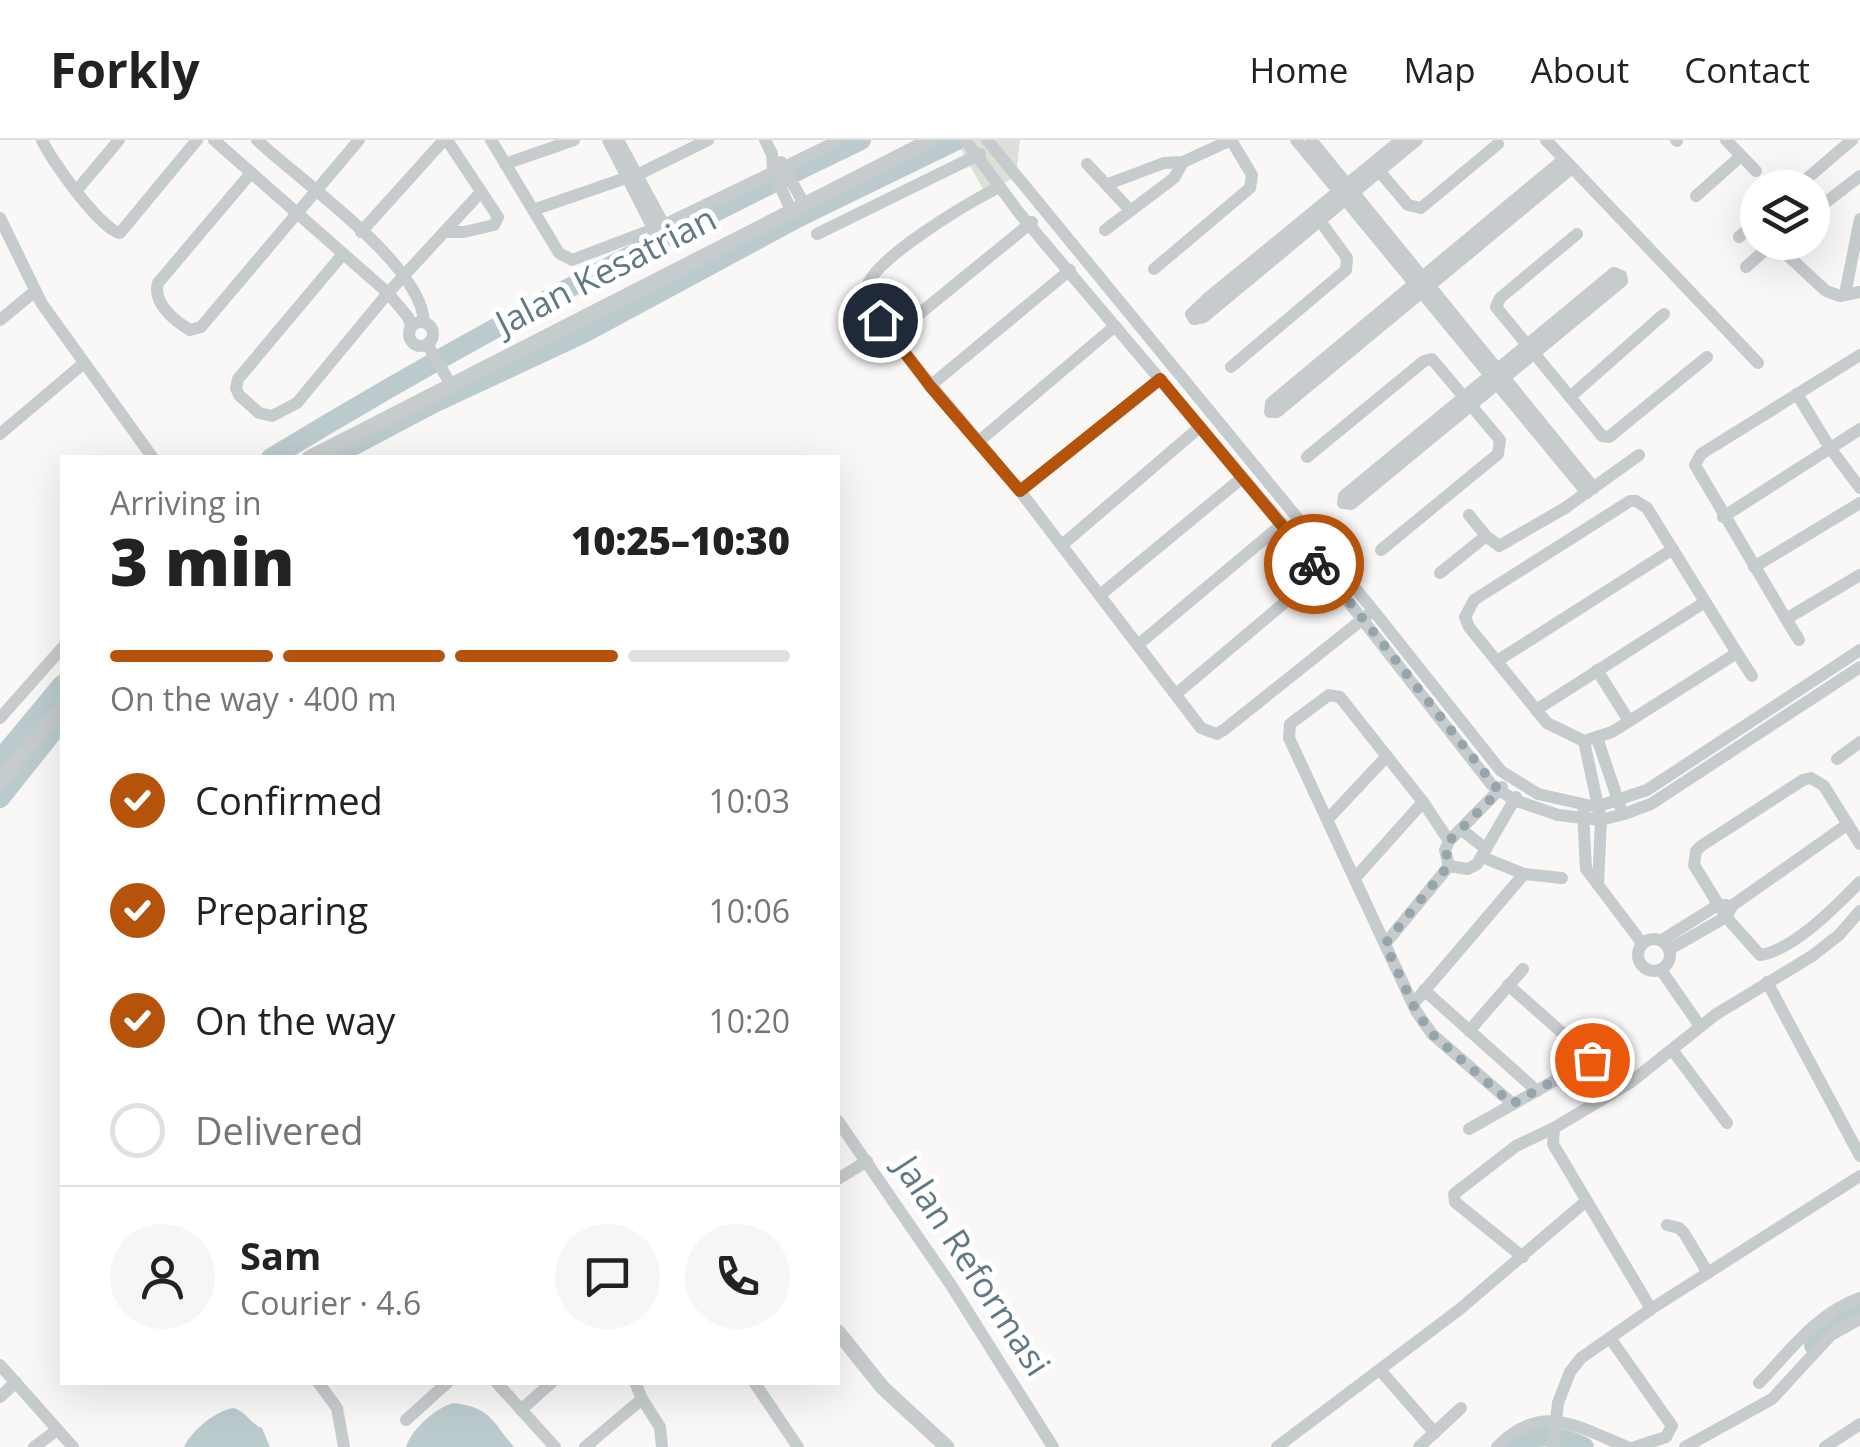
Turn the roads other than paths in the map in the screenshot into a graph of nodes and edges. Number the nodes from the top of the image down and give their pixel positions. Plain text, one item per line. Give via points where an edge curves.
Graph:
1 (42, 140) edge
2 (118, 140) edge
3 (197, 140) edge
4 (214, 140) edge
5 (256, 140) edge
6 (360, 140) edge
7 (446, 140) edge
8 (491, 140) edge
9 (574, 140) edge
10 (608, 140) edge
11 (618, 140) edge
12 (708, 140) edge
13 (765, 140) edge
14 (840, 140) edge
15 (931, 140) edge
16 (1248, 140) edge
17 (1296, 140) edge
18 (1311, 140) edge
19 (1401, 140) edge
20 (1417, 140) edge
21 (1546, 140) edge
22 (1726, 140) edge
23 (1852, 140) edge
24 (990, 143) edge
25 (1232, 143) edge
26 (1498, 144) dead end
27 (273, 145) edge
28 (686, 145) edge
29 (970, 148) edge
30 (1741, 156) junction
31 (1183, 162) junction
32 (1568, 163) junction
33 (505, 164) junction
34 (1087, 164) dead end
35 (1376, 167) junction
36 (1755, 170) edge
37 (1817, 170) edge
38 (781, 172) junction
39 (251, 173) junction
40 (632, 176) junction
41 (1860, 176) edge
42 (1108, 184) junction
43 (999, 186) junction
44 (77, 190) junction
45 (316, 191) junction
46 (1346, 191) junction
47 (481, 192) junction
48 (1696, 196) dead end
49 (1830, 199) edge
50 (796, 204) junction
51 (1040, 206) junction
52 (1129, 209) junction
53 (533, 210) junction
54 (296, 212) junction
55 (1317, 216) junction
56 (0, 218) edge
57 (1024, 219) junction
58 (1860, 219) edge
59 (659, 227) junction
60 (1105, 230) dead end
61 (361, 232) junction
62 (446, 232) junction
63 (817, 234) dead end
64 (1578, 234) dead end
65 (343, 254) junction
66 (1754, 260) edge
67 (1792, 260) edge
68 (1746, 267) dead end
69 (1070, 270) junction
70 (1154, 270) dead end
71 (405, 274) junction
72 (1243, 276) dead end
73 (1424, 285) junction
74 (34, 292) junction
75 (1860, 292) edge
76 (388, 293) junction
77 (1845, 294) junction
78 (1591, 299) dead end
79 (1664, 314) dead end
80 (0, 320) edge
81 (418, 324) junction
82 (1115, 326) junction
83 (891, 337) junction
84 (1150, 342) junction
85 (432, 350) junction
86 (1530, 350) junction
87 (1138, 352) junction
88 (1339, 354) junction
89 (1860, 355) edge
90 (1707, 356) dead end
91 (84, 363) junction
92 (1758, 363) dead end
93 (1232, 367) dead end
94 (1499, 377) junction
95 (449, 379) junction
96 (1160, 379) junction
97 (930, 386) junction
98 (1797, 394) junction
99 (1570, 397) junction
100 (1467, 401) junction
101 (1200, 427) junction
102 (1860, 429) edge
103 (0, 434) edge
104 (1229, 436) junction
105 (978, 442) junction
106 (1217, 447) junction
107 (1830, 448) junction
108 (337, 450) edge
109 (1240, 450) junction
110 (151, 455) edge
111 (1639, 455) dead end
112 (1307, 457) dead end
113 (1228, 460) junction
114 (1397, 460) dead end
115 (1242, 478) junction
116 (1860, 488) edge
117 (1591, 490) junction
118 (1020, 491) junction
119 (1860, 503) edge
120 (1469, 515) dead end
121 (1723, 517) junction
122 (1281, 526) junction
123 (1486, 536) junction
124 (1062, 545) junction
125 (1673, 549) junction
126 (1381, 550) dead end
127 (1754, 567) junction
128 (1321, 572) junction
129 (1440, 573) dead end
130 (1860, 574) edge
131 (1100, 595) junction
132 (1357, 600) junction
133 (1705, 602) junction
134 (1368, 614) junction
135 (1786, 619) junction
136 (1799, 640) dead end
137 (1139, 644) junction
138 (60, 650) edge
139 (1860, 650) edge
140 (1398, 653) junction
141 (1737, 653) junction
142 (1497, 661) junction
143 (1860, 668) edge
144 (1596, 670) junction
145 (1752, 676) dead end
146 (1176, 694) junction
147 (1799, 699) junction
148 (60, 709) edge
149 (1450, 709) junction
150 (1536, 710) junction
151 (0, 718) edge
152 (1438, 718) junction
153 (1630, 721) junction
154 (1591, 740) junction
155 (1859, 746) edge
156 (1386, 756) junction
157 (1836, 759) dead end
158 (0, 781) edge
159 (1515, 781) junction
160 (1499, 791) junction
161 (1617, 799) junction
162 (1514, 800) junction
163 (1423, 802) junction
164 (1591, 812) junction
165 (1624, 814) junction
166 (1328, 819) junction
167 (1848, 824) junction
168 (1462, 830) junction
169 (1449, 841) junction
170 (1860, 844) edge
171 (1484, 853) junction
172 (1448, 866) junction
173 (1524, 874) junction
174 (1355, 878) junction
175 (1562, 878) dead end
176 (1860, 882) edge
177 (1725, 909) junction
178 (1860, 910) edge
179 (1642, 943) junction
180 (1385, 944) junction
181 (1666, 944) junction
182 (1523, 969) dead end
183 (1662, 970) junction
184 (1768, 982) junction
185 (1508, 984) junction
186 (1424, 990) junction
187 (1414, 1003) junction
188 (1700, 1026) junction
189 (1469, 1031) junction
190 (1616, 1046) dead end
191 (1673, 1051) junction
192 (1592, 1060) junction
193 (1536, 1091) junction
194 (1512, 1104) junction
195 (1727, 1122) dead end
196 (840, 1124) edge
197 (1554, 1128) junction
198 (1469, 1129) dead end
199 (1860, 1156) edge
200 (867, 1160) junction
201 (1860, 1176) edge
202 (840, 1178) edge
203 (1585, 1202) junction
204 (1667, 1225) dead end
205 (1523, 1258) junction
206 (1708, 1274) junction
207 (1860, 1298) edge
208 (1651, 1309) junction
209 (1860, 1319) edge
210 (840, 1335) edge
211 (1610, 1338) junction
212 (0, 1365) edge
213 (1380, 1370) junction
214 (16, 1382) junction
215 (1758, 1383) dead end
216 (320, 1385) edge
217 (445, 1385) edge
218 (499, 1385) edge
219 (549, 1385) edge
220 (636, 1385) edge
221 (756, 1385) edge
222 (0, 1397) edge
223 (642, 1399) junction
224 (1460, 1408) dead end
225 (522, 1410) junction
226 (406, 1420) dead end
227 (1554, 1422) junction
228 (1860, 1424) edge
229 (57, 1430) junction
230 (1435, 1433) junction
231 (1556, 1445) edge
232 (34, 1447) edge
233 (73, 1447) edge
234 (344, 1447) edge
235 (555, 1447) edge
236 (585, 1447) edge
237 (662, 1447) edge
238 (798, 1447) edge
239 (947, 1447) edge
240 (1052, 1447) edge
241 (1277, 1447) edge
242 (1419, 1447) edge
243 (1498, 1447) edge
244 (1627, 1447) edge
245 (1636, 1447) edge
246 (1685, 1447) edge
247 (1825, 1447) edge

1 - 44 street
2 - 44 street
3 - 44 street via 120,232 108,229
4 - 39 street
5 - 27 street
6 - 45 street
7 - 47 street
7 - 61 street
8 - 33 street
9 - 33 street
10 - 40 street
11 - 40 street
12 - 28 street
13 - 38 street
14 - 38 street
15 - 50 street, Jalan Kesatrian
16 - 25 street
17 - 46 street
18 - 46 street
19 - 35 street
20 - 35 street
21 - 32 street
22 - 30 street
23 - 37 street
24 - 29 street
24 - 51 street
25 - 31 street
25 - 70 street via 1252,176 1250,188
26 - 35 street via 1421,208 1408,205
27 - 45 street
28 - 40 street
29 - 43 street
29 - 63 street
30 - 36 street
30 - 48 street
31 - 42 street
31 - 52 street via 1174,178
32 - 73 street
32 - 92 street
33 - 53 street
34 - 42 street
35 - 46 street
38 - 50 street
38 - 59 street
39 - 54 street
39 - 54 street via 158,283 158,299 184,327 202,327
40 - 53 street
40 - 59 street
41 - 49 street
42 - 52 street
43 - 57 street
43 - 83 street via 928,229 866,283 868,302
45 - 54 street
45 - 61 street
46 - 55 street
46 - 73 street
47 - 62 street
47 - 62 street via 496,213 494,225
50 - 95 street, Jalan Kesatrian
51 - 57 street
51 - 84 street
52 - 60 street
53 - 59 street via 559,253 572,260
54 - 65 street
55 - 72 street
55 - 93 street via 1349,262 1346,270
56 - 74 street
57 - 69 street
57 - 83 street
58 - 77 street
61 - 71 street
62 - 71 street
64 - 86 street via 1496,302
65 - 76 street
65 - 76 street via 238,379 247,404 266,416 297,402
66 - 68 street
67 - 77 street via 1826,291
69 - 82 street
69 - 97 street
71 - 76 street
71 - 81 street via 423,304
73 - 88 street
73 - 94 street
74 - 80 street
74 - 91 street
75 - 77 street
76 - 81 street
78 - 86 street
79 - 99 street
81 - 85 street via 433,332
81 - 85 street via 408,335 411,342
82 - 87 street
82 - 105 street
83 - 97 street
84 - 87 street
84 - 104 street
85 - 95 street
86 - 94 street
86 - 99 street
87 - 96 street
88 - 88 street via 1277,412 1270,412 1271,403
89 - 98 street
90 - 99 street via 1609,437
91 - 103 street
91 - 110 street
94 - 100 street
94 - 117 street
95 - 108 street, Jalan Kesatrian
96 - 101 street
96 - 118 street
97 - 105 street
98 - 107 street
98 - 121 street via 1697,459
100 - 112 street via 1437,363 1424,361
100 - 114 street
100 - 126 street via 1500,440 1498,454
101 - 106 street
101 - 124 street
102 - 107 street
104 - 106 street
104 - 109 street
105 - 118 street
106 - 113 street
107 - 116 street
107 - 121 street
109 - 113 street
109 - 132 street
111 - 117 street
113 - 115 street
115 - 122 street
115 - 131 street
117 - 123 street via 1505,544 1494,545
118 - 124 street
119 - 127 street
120 - 123 street
121 - 127 street
122 - 128 street
122 - 137 street
123 - 129 street
124 - 131 street
125 - 133 street
125 - 142 street
125 - 142 street via 1647,508 1630,502 1474,600 1465,617 1469,628
127 - 135 street
128 - 132 street
128 - 146 street
130 - 135 street
131 - 137 street
132 - 134 street
133 - 141 street
133 - 144 street
134 - 140 street
134 - 146 street via 1217,734 1200,728
135 - 136 street
137 - 146 street
138 - 151 street
139 - 147 street
140 - 149 street
140 - 152 street
141 - 145 street
141 - 153 street
142 - 150 street
143 - 147 street
144 - 150 street
144 - 153 street
147 - 161 street via 1647,790
147 - 165 street via 1651,804
148 - 158 street
149 - 152 street
149 - 159 street
150 - 154 street via 1547,723
152 - 160 street
153 - 154 street
154 - 161 street
154 - 164 street
155 - 157 street
156 - 163 street
156 - 166 street
156 - 166 street via 1334,695 1290,724 1289,738
159 - 160 street
159 - 162 street
159 - 164 street
160 - 162 street
160 - 168 street
161 - 164 street
161 - 165 street
162 - 164 street via 1558,815
162 - 171 street
163 - 169 street
163 - 174 street
164 - 165 street
164 - 179 street via 1598,886
166 - 174 street
167 - 170 street
167 - 177 street
167 - 177 street via 1818,780 1803,780 1696,851 1694,865
168 - 169 street
168 - 171 street
169 - 172 street
171 - 172 street via 1468,869
171 - 173 street
172 - 180 street
173 - 175 street
173 - 186 street
174 - 180 street
176 - 177 street via 1816,923 1764,955 1756,954
177 - 181 street
178 - 184 street via 1829,944
179 - 181 street
179 - 183 street via 1639,960
180 - 187 street
181 - 183 street via 1671,957
182 - 185 street
183 - 188 street
184 - 188 street
184 - 199 street
185 - 189 street
185 - 192 street
186 - 187 street
186 - 189 street
187 - 194 street via 1432,1034
188 - 191 street
189 - 193 street
190 - 192 street
191 - 195 street
191 - 197 street
192 - 193 street
193 - 194 street
194 - 198 street
196 - 200 street, Jalan Reformasi
197 - 203 street via 1553,1144
197 - 205 street via 1516,1146 1454,1194 1455,1202
200 - 202 street
200 - 240 street, Jalan Reformasi
201 - 206 street
203 - 205 street
203 - 208 street
204 - 206 street via 1684,1233
205 - 213 street
206 - 208 street
207 - 215 street via 1821,1319
208 - 211 street
209 - 246 street via 1831,1336 1772,1399
210 - 239 street via 882,1388
211 - 227 street via 1570,1372
211 - 245 street via 1672,1426 1666,1437
212 - 214 street
213 - 230 street
213 - 241 street
214 - 222 street
214 - 229 street
216 - 234 street via 337,1408
217 - 226 street
218 - 225 street
219 - 225 street
220 - 223 street
221 - 238 street
223 - 236 street
223 - 237 street via 660,1427
224 - 230 street
225 - 235 street
227 - 231 street
227 - 243 street via 1526,1426
227 - 244 street
228 - 247 street
229 - 232 street
229 - 233 street
230 - 242 street

